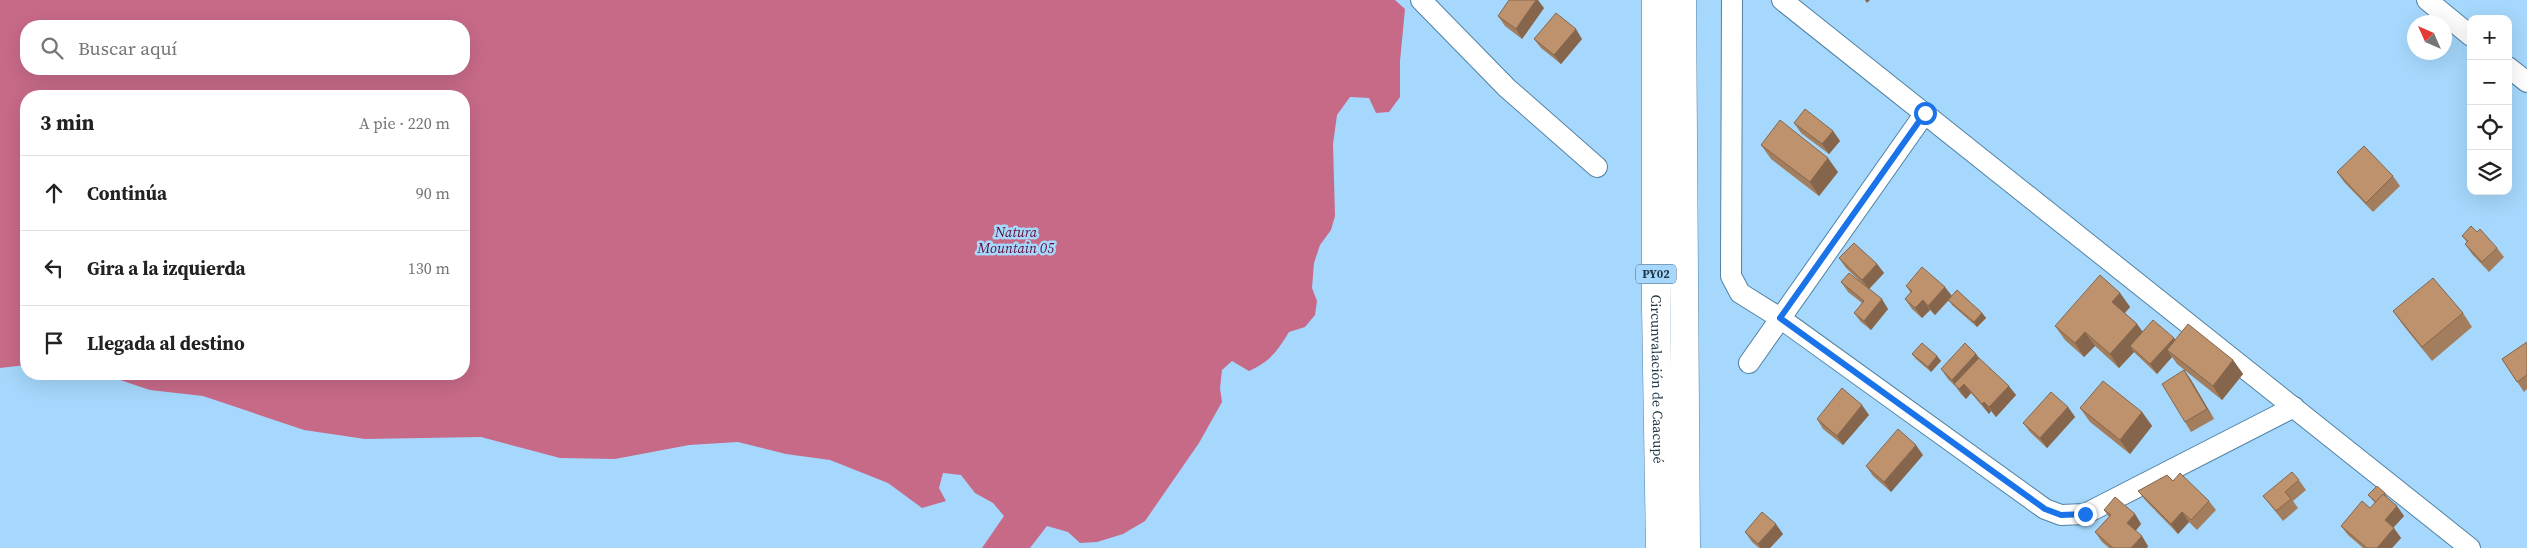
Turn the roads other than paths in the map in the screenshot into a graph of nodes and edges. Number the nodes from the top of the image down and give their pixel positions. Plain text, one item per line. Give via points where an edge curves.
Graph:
1 (1421, 0) edge
2 (1656, 0) edge
3 (1682, 0) edge
4 (1732, 0) edge
5 (1782, 0) edge
6 (2427, 0) edge
7 (2467, 33) edge
8 (2512, 70) edge
9 (2527, 82) edge
10 (1925, 113) junction
11 (1598, 167) dead end
12 (1780, 318) junction
13 (1750, 363) dead end
14 (2294, 407) junction
15 (1660, 548) edge
16 (1686, 548) edge
17 (2470, 548) edge

1 - 11 street via 1507,88
2 - 15 highway, Circunvalación de Caacupé / PY02
3 - 16 highway, Circunvalación de Caacupé / PY02
4 - 12 street via 1731,276 1740,293
5 - 10 street
6 - 7 street
8 - 9 street
10 - 12 street
10 - 14 street
12 - 13 street
12 - 14 street via 2045,509 2061,515 2085,514
14 - 17 street

